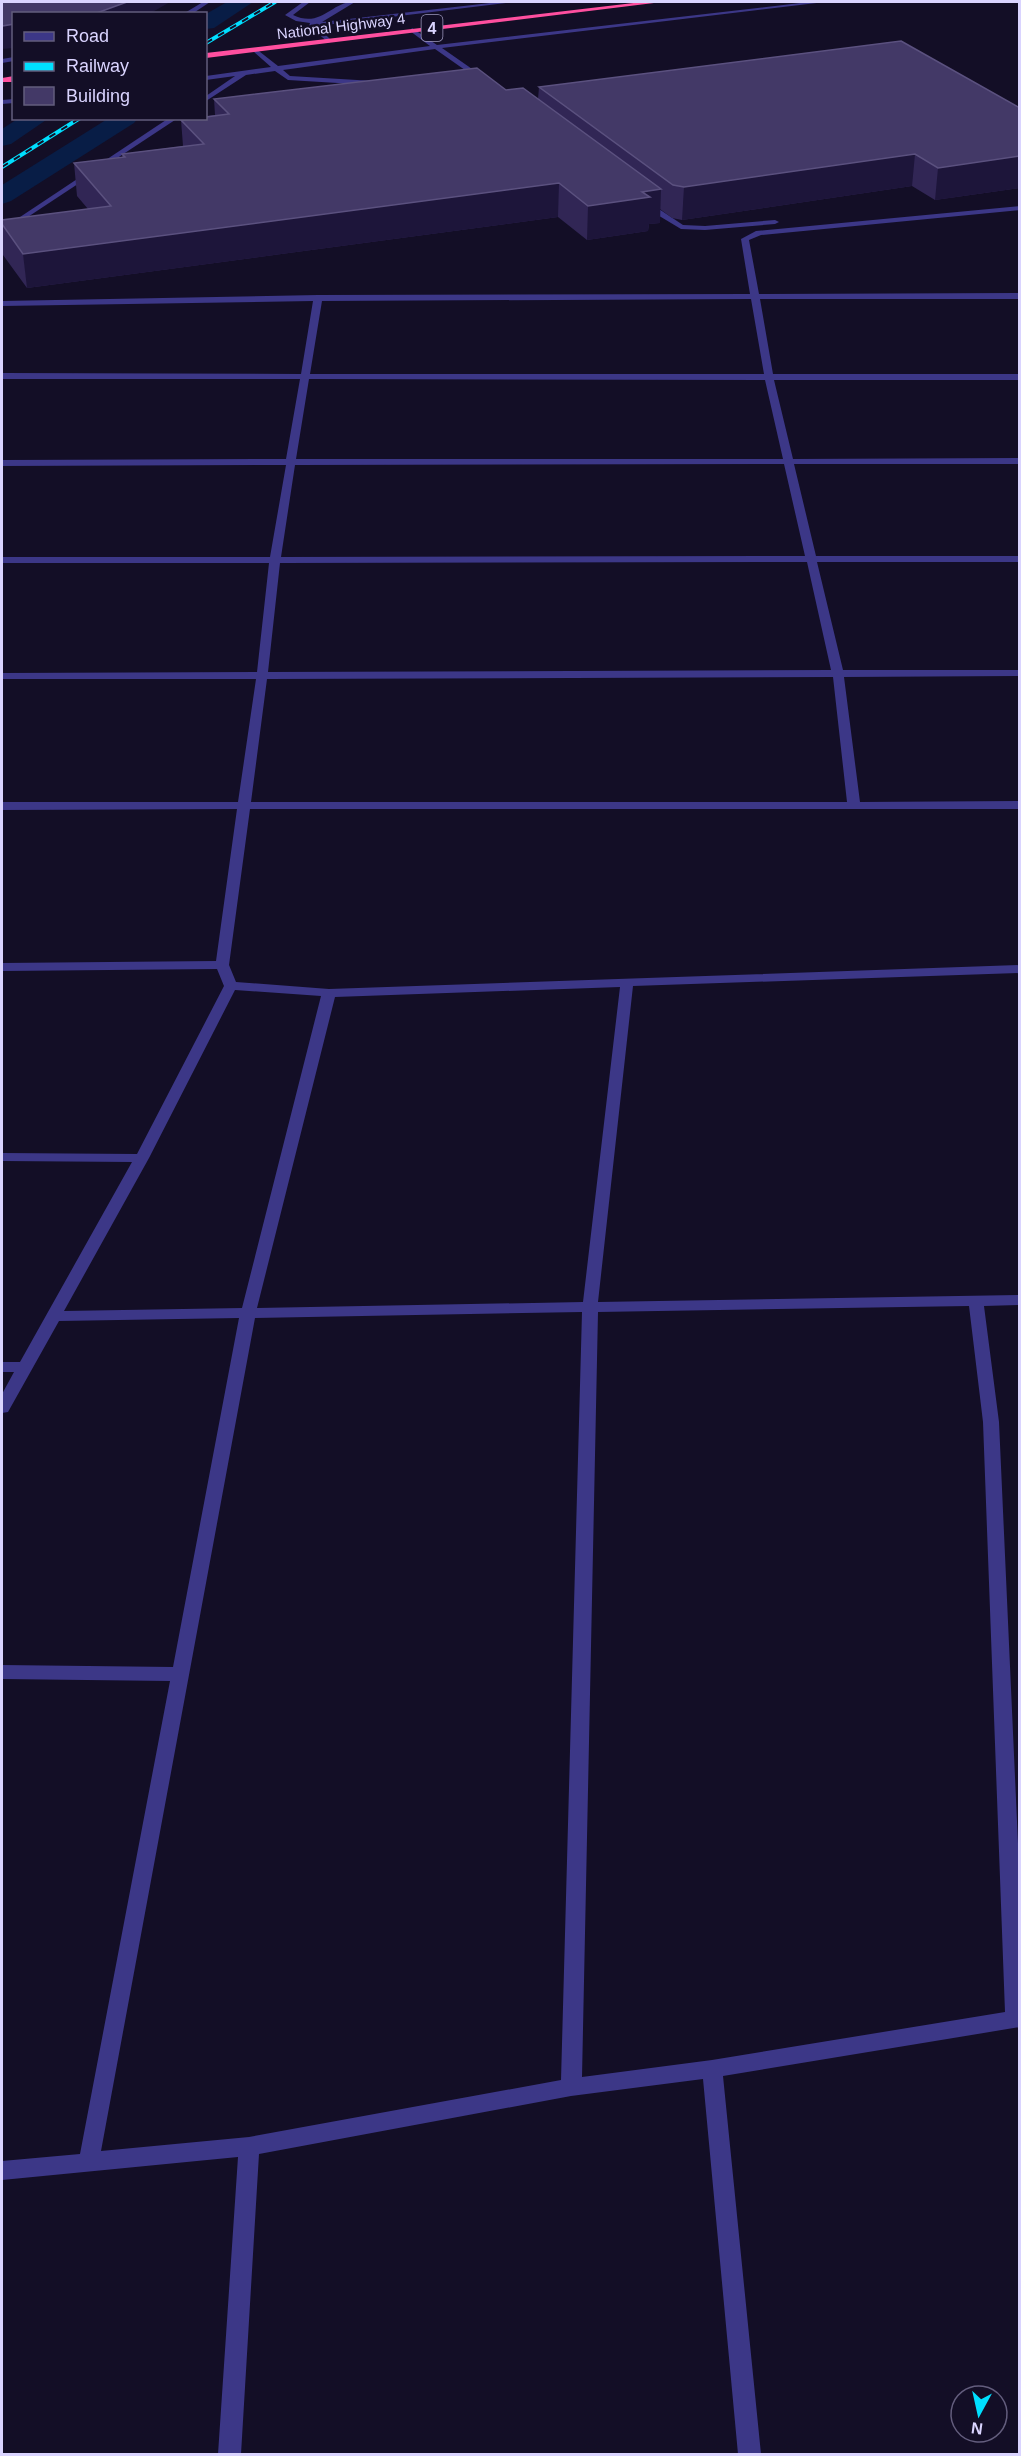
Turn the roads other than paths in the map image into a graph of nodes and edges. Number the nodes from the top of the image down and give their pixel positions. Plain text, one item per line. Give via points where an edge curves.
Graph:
1 (207, 2) edge
2 (307, 2) edge
3 (352, 2) edge
4 (512, 2) edge
5 (658, 2) edge
6 (822, 2) edge
7 (190, 12) edge
8 (318, 21) junction
9 (311, 26) junction
10 (412, 30) junction
11 (329, 41) junction
12 (437, 47) junction
13 (255, 50) junction
14 (207, 56) edge
15 (276, 69) junction
16 (245, 73) junction
17 (207, 78) edge
18 (384, 83) edge
19 (494, 88) edge
20 (207, 98) edge
21 (172, 120) edge
22 (1020, 199) edge
23 (641, 201) edge
24 (1020, 208) edge
25 (2, 232) edge
26 (753, 296) junction
27 (1020, 296) edge
28 (318, 298) junction
29 (2, 303) edge
30 (2, 376) edge
31 (1020, 376) edge
32 (303, 377) junction
33 (769, 377) junction
34 (1020, 460) edge
35 (789, 461) junction
36 (292, 462) junction
37 (2, 463) edge
38 (813, 558) junction
39 (275, 559) junction
40 (1020, 559) edge
41 (2, 560) edge
42 (1020, 673) edge
43 (838, 674) junction
44 (2, 676) edge
45 (262, 676) junction
46 (245, 805) junction
47 (2, 806) edge
48 (854, 806) junction
49 (1020, 806) edge
50 (222, 965) junction
51 (2, 967) edge
52 (1020, 969) edge
53 (627, 984) junction
54 (231, 986) junction
55 (329, 993) junction
56 (2, 1156) edge
57 (142, 1158) junction
58 (1020, 1300) edge
59 (976, 1301) junction
60 (590, 1307) junction
61 (248, 1313) junction
62 (52, 1316) junction
63 (2, 1367) edge
64 (22, 1367) junction
65 (2, 1408) edge
66 (2, 1672) edge
67 (182, 1674) junction
68 (1017, 2018) edge
69 (712, 2069) junction
70 (571, 2087) junction
71 (249, 2146) junction
72 (89, 2161) junction
73 (2, 2171) edge
74 (229, 2454) edge
75 (750, 2454) edge

1 - 7 street
2 - 8 street via 288,15
3 - 8 street
4 - 9 street
5 - 10 highway, National Highway 4 / 4
6 - 12 street
8 - 9 street
9 - 11 street
10 - 11 highway, National Highway 4 / 4
10 - 12 street
11 - 13 highway, National Highway 4 / 4
12 - 15 street
12 - 19 street
13 - 14 highway, National Highway 4 / 4
13 - 15 street
15 - 16 street
15 - 18 street via 288,78 302,80
16 - 17 street
16 - 20 street
21 - 25 street
22 - 23 street via 705,228 681,227
24 - 26 street via 751,236 745,239
26 - 27 street
26 - 28 street
26 - 33 street
28 - 29 street
28 - 32 street
30 - 32 street
31 - 33 street
32 - 33 street
32 - 36 street
33 - 35 street
34 - 35 street
35 - 36 street
35 - 38 street
36 - 37 street
36 - 39 street
38 - 39 street
38 - 40 street
38 - 43 street
39 - 41 street
39 - 45 street
42 - 43 street
43 - 45 street
43 - 48 street
44 - 45 street
45 - 46 street
46 - 47 street
46 - 48 street
46 - 50 street
48 - 49 street
50 - 51 street
50 - 54 street
52 - 53 street
53 - 55 street
53 - 60 street
54 - 55 street
54 - 57 street
55 - 61 street
56 - 57 street
57 - 62 street
58 - 59 street
59 - 60 street
59 - 68 street via 990,1422
60 - 61 street
60 - 70 street
61 - 62 street
61 - 67 street
62 - 64 street
63 - 64 street
64 - 65 street
66 - 67 street
67 - 72 street
68 - 69 street
69 - 70 street
69 - 75 street
70 - 71 street
71 - 72 street
71 - 74 street
72 - 73 street

